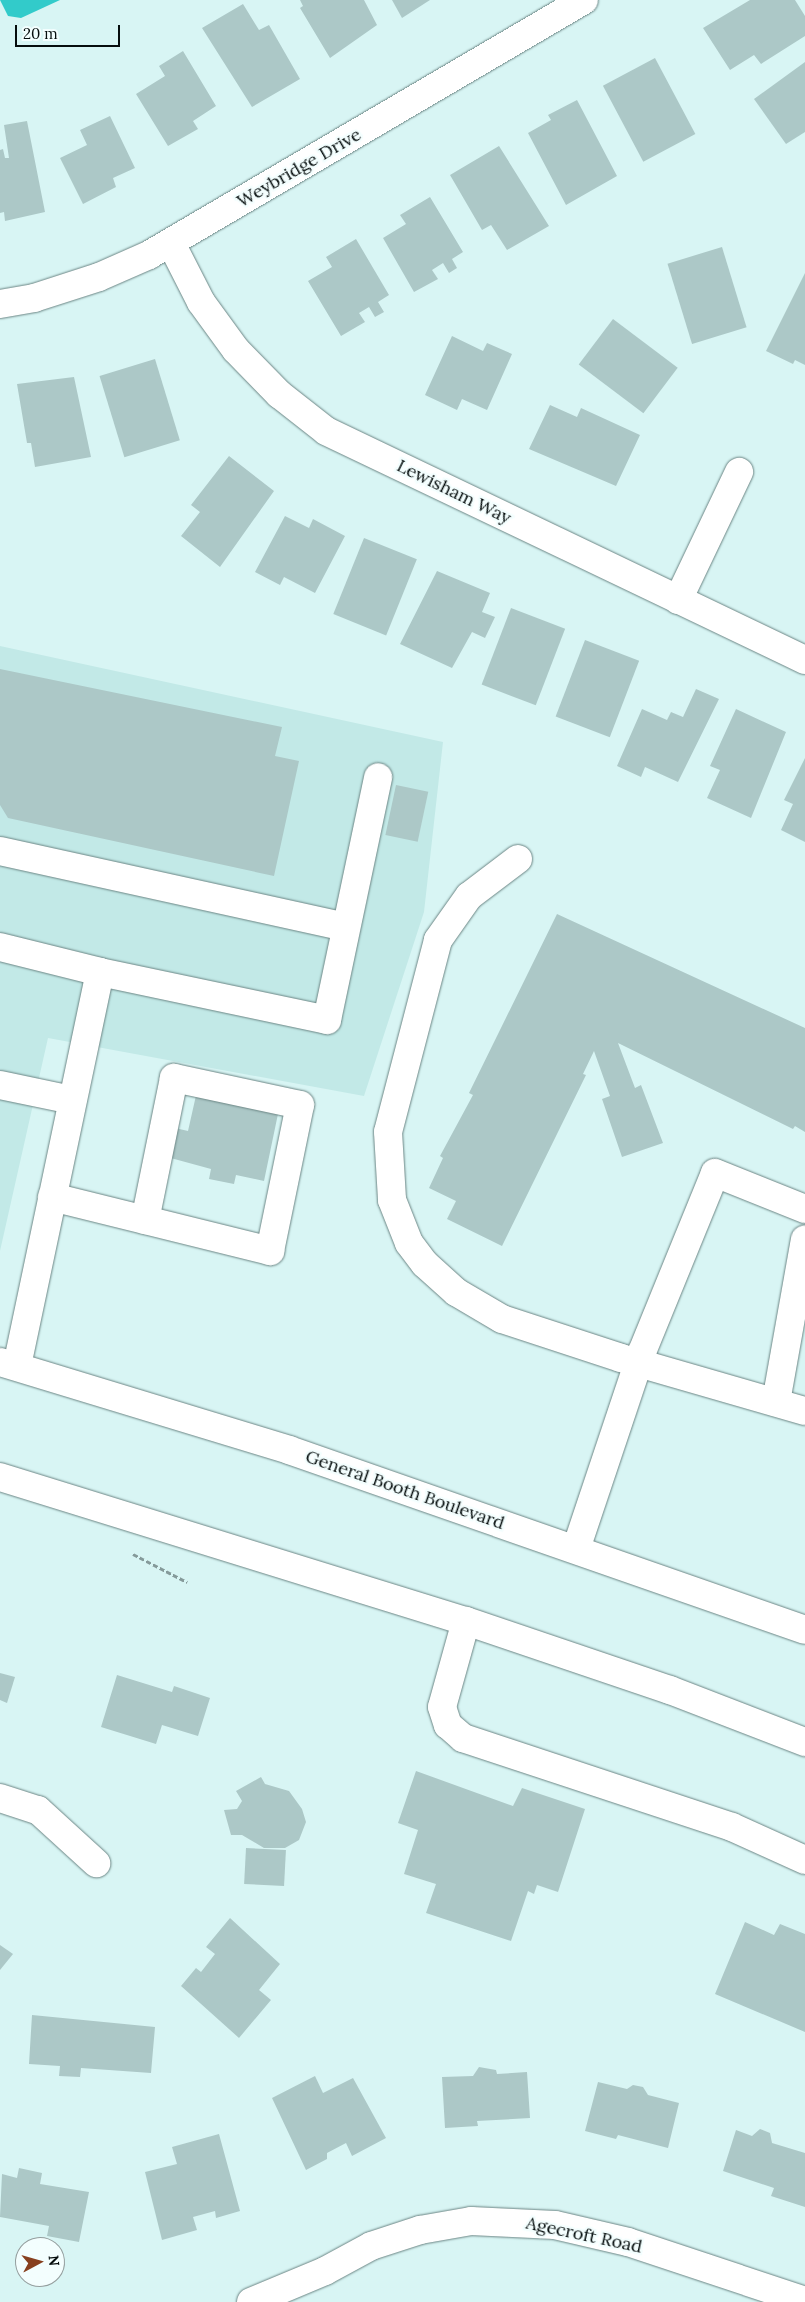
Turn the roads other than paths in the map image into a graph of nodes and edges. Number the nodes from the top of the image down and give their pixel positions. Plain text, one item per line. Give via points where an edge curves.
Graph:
1 (584, 0) edge
2 (171, 243) junction
3 (0, 304) edge
4 (739, 472) dead end
5 (678, 600) junction
6 (805, 660) edge
7 (378, 776) dead end
8 (0, 852) edge
9 (518, 859) dead end
10 (346, 927) junction
11 (0, 947) edge
12 (100, 972) junction
13 (0, 1085) edge
14 (72, 1100) junction
15 (52, 1197) junction
16 (805, 1209) edge
17 (144, 1220) junction
18 (805, 1240) edge
19 (638, 1362) junction
20 (8, 1364) edge
21 (776, 1402) junction
22 (805, 1411) edge
23 (0, 1477) edge
24 (576, 1549) junction
25 (466, 1621) junction
26 (805, 1630) edge
27 (805, 1742) edge
28 (0, 1798) edge
29 (805, 1860) edge
30 (96, 1863) dead end
31 (805, 2301) edge
32 (251, 2302) edge

1 - 2 main road, Weybridge Drive
2 - 3 main road, Weybridge Drive via 99,277 34,298
2 - 5 main road, Lewisham Way via 201,302 236,350 278,394 326,430
4 - 5 main road
5 - 6 main road, Lewisham Way
7 - 10 main road
8 - 10 main road
9 - 19 main road via 469,896 438,940 388,1132 392,1200 409,1243 425,1264 456,1292 502,1318
10 - 12 main road via 327,1020
11 - 12 main road
12 - 14 main road
13 - 14 main road
14 - 15 main road
15 - 17 main road
15 - 20 main road
16 - 19 main road via 715,1172
17 - 17 main road via 270,1250 300,1105 174,1078
18 - 21 main road
19 - 21 main road
19 - 24 main road
20 - 24 main road, General Booth Boulevard via 289,1450
21 - 22 main road
23 - 25 main road
24 - 26 main road, General Booth Boulevard
25 - 27 main road via 670,1690
25 - 29 main road via 442,1707 448,1725 463,1738 732,1827
28 - 30 main road via 38,1810
31 - 32 main road, Agecroft Road via 628,2242 554,2225 471,2221 420,2230 371,2246 324,2271

